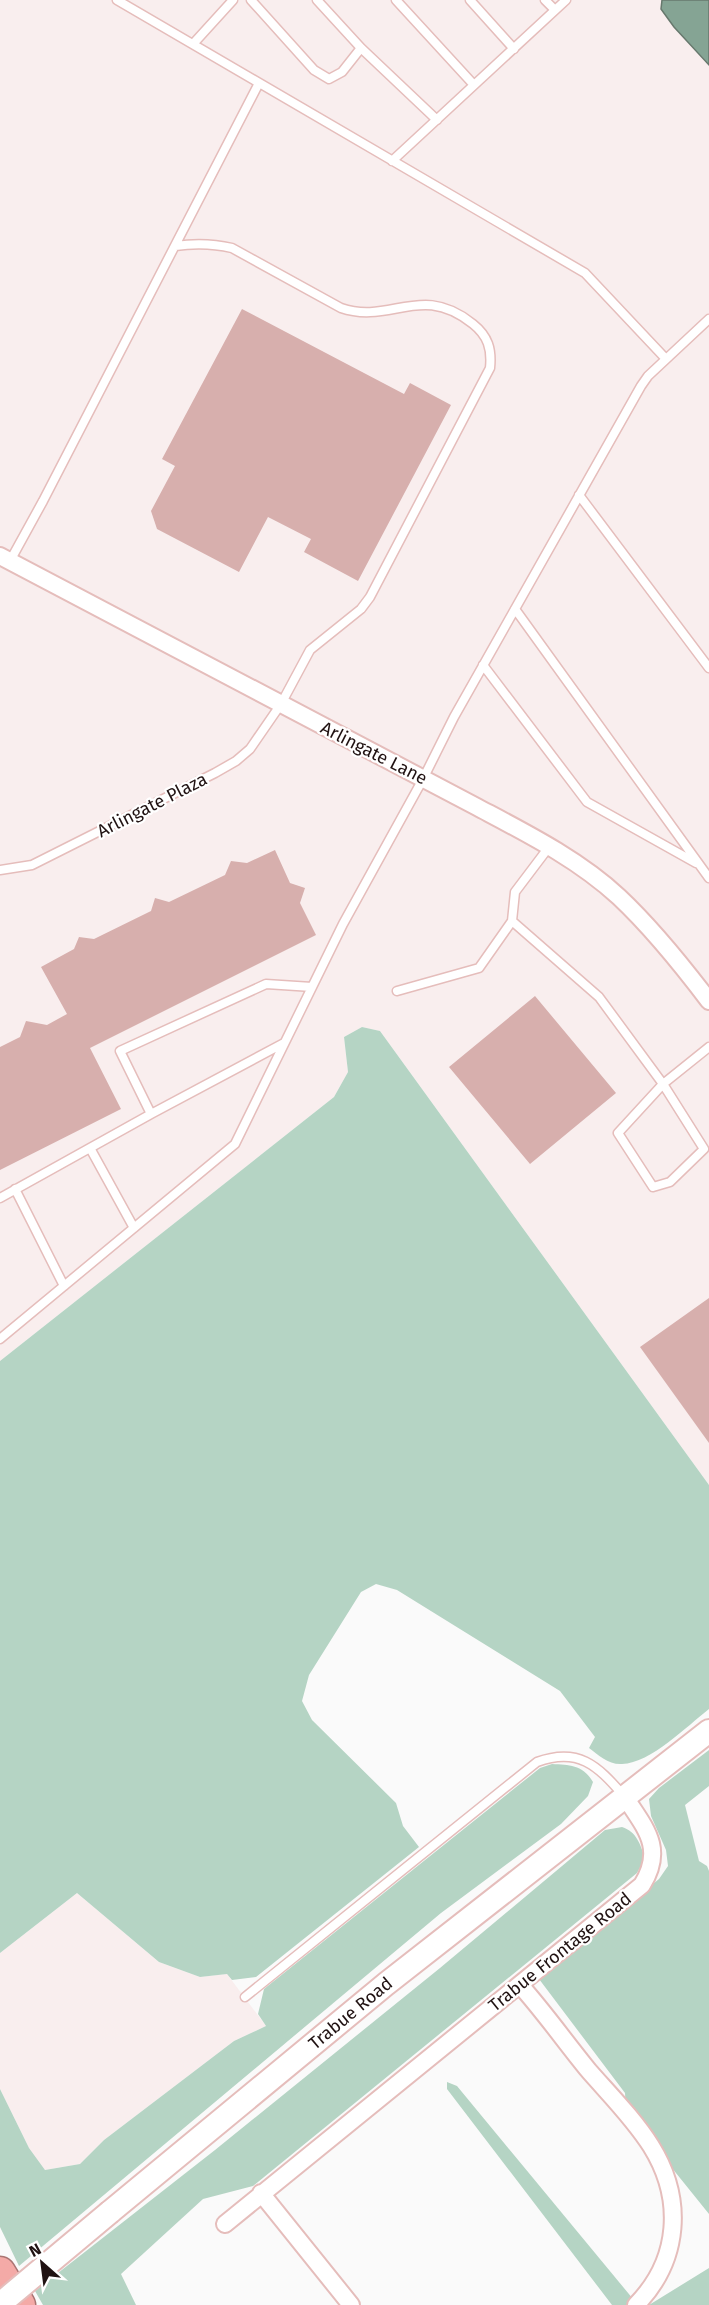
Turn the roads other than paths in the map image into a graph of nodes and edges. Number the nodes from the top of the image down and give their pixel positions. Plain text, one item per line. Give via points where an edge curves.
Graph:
1 (117, 0) edge
2 (233, 0) edge
3 (250, 0) edge
4 (317, 0) edge
5 (396, 0) edge
6 (470, 0) edge
7 (545, 0) edge
8 (566, 0) edge
9 (555, 10) junction
10 (193, 44) junction
11 (361, 48) junction
12 (514, 49) junction
13 (259, 83) junction
14 (474, 86) junction
15 (437, 120) junction
16 (392, 161) junction
17 (175, 246) junction
18 (709, 319) edge
19 (666, 359) junction
20 (579, 495) junction
21 (5, 559) edge
22 (515, 609) junction
23 (483, 665) junction
24 (709, 668) edge
25 (280, 704) junction
26 (423, 779) junction
27 (549, 847) junction
28 (698, 864) junction
29 (0, 870) edge
30 (709, 878) edge
31 (512, 921) junction
32 (312, 987) junction
33 (397, 991) dead end
34 (709, 1001) edge
35 (284, 1043) junction
36 (709, 1047) edge
37 (663, 1084) junction
38 (151, 1114) junction
39 (90, 1148) junction
40 (15, 1189) junction
41 (0, 1198) edge
42 (134, 1228) junction
43 (64, 1286) junction
44 (1, 1337) edge
45 (709, 1731) edge
46 (625, 1797) junction
47 (520, 1985) junction
48 (246, 1997) dead end
49 (261, 2193) junction
50 (225, 2224) dead end
51 (0, 2272) edge
52 (0, 2304) edge
53 (20, 2305) edge
54 (351, 2305) edge
55 (636, 2305) edge

1 - 10 lane
2 - 10 lane
3 - 11 lane via 314,70 329,79 342,72
4 - 11 lane
5 - 14 lane
6 - 12 lane
7 - 9 lane
8 - 9 lane
9 - 12 lane
10 - 13 lane
11 - 15 lane
12 - 14 lane
13 - 16 lane
13 - 17 lane
14 - 15 lane
15 - 16 lane
16 - 19 lane via 585,273
17 - 21 lane via 43,501
17 - 25 lane, Arlingate Plaza via 197,243 232,249 353,312 371,313 416,304 452,310 482,332 492,355 490,368 370,597 362,609 310,650
18 - 19 lane
19 - 20 lane via 640,386
20 - 22 lane
20 - 24 lane
21 - 25 street, Arlingate Lane
22 - 23 lane
22 - 28 lane
23 - 26 lane
23 - 28 lane via 587,802
25 - 26 street, Arlingate Lane
25 - 29 lane, Arlingate Plaza via 250,749 236,761 32,866
26 - 27 street, Arlingate Lane
26 - 32 lane
27 - 31 lane via 515,892
27 - 34 street, Arlingate Lane via 618,896 656,934
28 - 30 lane
31 - 33 lane via 479,968
31 - 37 lane via 599,998
32 - 35 lane
32 - 38 lane via 266,984 120,1051
35 - 38 lane
35 - 42 lane via 235,1144
36 - 37 lane
37 - 37 lane via 618,1133 653,1187 670,1182 704,1149
38 - 39 lane
39 - 40 lane
39 - 42 lane
40 - 41 lane
40 - 43 lane
42 - 43 lane
43 - 44 lane
45 - 46 main road, Trabue Road
46 - 47 street, Trabue Frontage Road via 648,1832 653,1864 648,1875 633,1894
46 - 48 lane, Trabue Frontage Road via 606,1774 575,1756 554,1755 537,1761
46 - 52 main road, Trabue Road, bridge via 377,1992
47 - 49 street, Trabue Frontage Road
47 - 55 street via 651,2146 670,2189 674,2214 671,2247 647,2294
49 - 50 street, Trabue Frontage Road
49 - 54 street
51 - 53 highway

